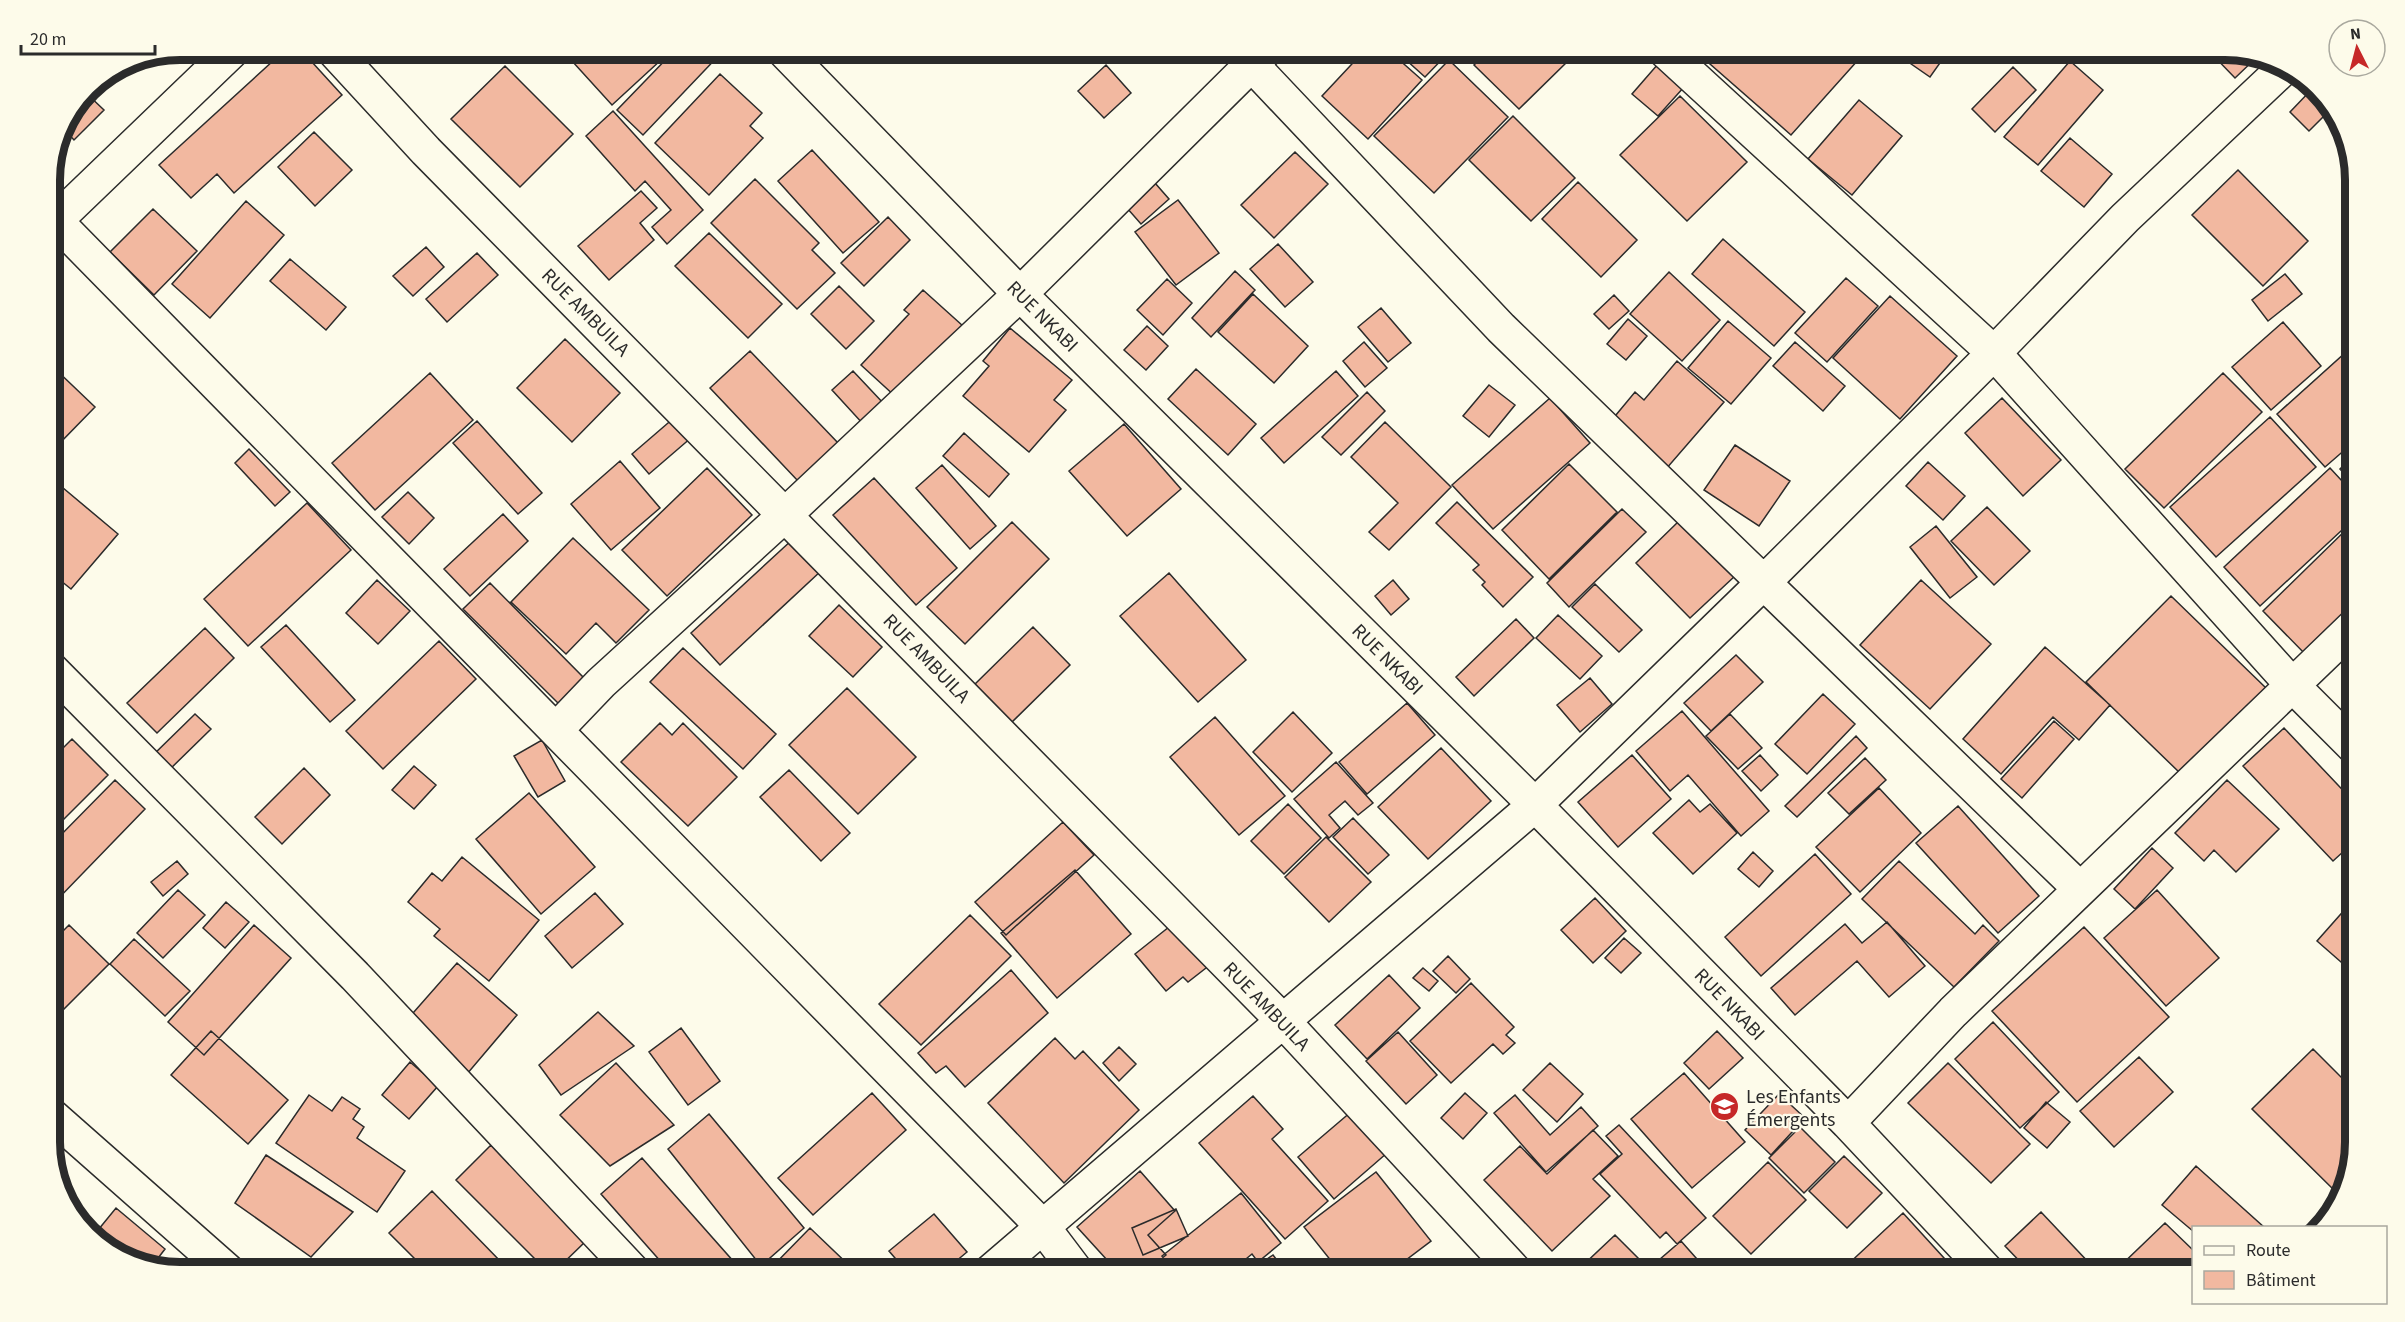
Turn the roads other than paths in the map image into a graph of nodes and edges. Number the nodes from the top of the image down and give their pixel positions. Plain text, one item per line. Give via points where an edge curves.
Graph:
1 (222, 60) edge
2 (342, 60) edge
3 (793, 60) edge
4 (1246, 60) edge
5 (1257, 60) edge
6 (1675, 60) edge
7 (2279, 73) edge
8 (60, 212) edge
9 (60, 228) edge
10 (1020, 294) junction
11 (1994, 353) junction
12 (786, 514) junction
13 (1765, 581) junction
14 (2345, 635) edge
15 (60, 678) edge
16 (2293, 686) junction
17 (556, 730) junction
18 (2345, 738) edge
19 (1535, 805) junction
20 (2080, 889) junction
21 (1284, 1022) junction
22 (60, 1123) edge
23 (1848, 1123) junction
24 (1043, 1227) junction
25 (218, 1262) edge
26 (625, 1262) edge
27 (1002, 1262) edge
28 (1069, 1262) edge
29 (1507, 1262) edge
30 (1979, 1262) edge

1 - 8 street
2 - 12 street, RUE AMBUILA via 426,151
3 - 10 street, RUE NKABI
4 - 10 street
5 - 13 street via 1501,328
6 - 11 street
7 - 11 street via 2125,218
9 - 17 street
10 - 12 street
10 - 19 street, RUE NKABI
11 - 13 street
11 - 16 street
12 - 17 street via 601,683
12 - 21 street, RUE AMBUILA
13 - 19 street
13 - 20 street
14 - 16 street
15 - 26 street via 355,976
16 - 18 street
16 - 20 street
17 - 24 street
19 - 21 street
19 - 23 street, RUE NKABI
20 - 23 street via 1953,1012
21 - 24 street
21 - 29 street, RUE AMBUILA
22 - 25 street
23 - 30 street, RUE NKABI
24 - 27 street
24 - 28 street

